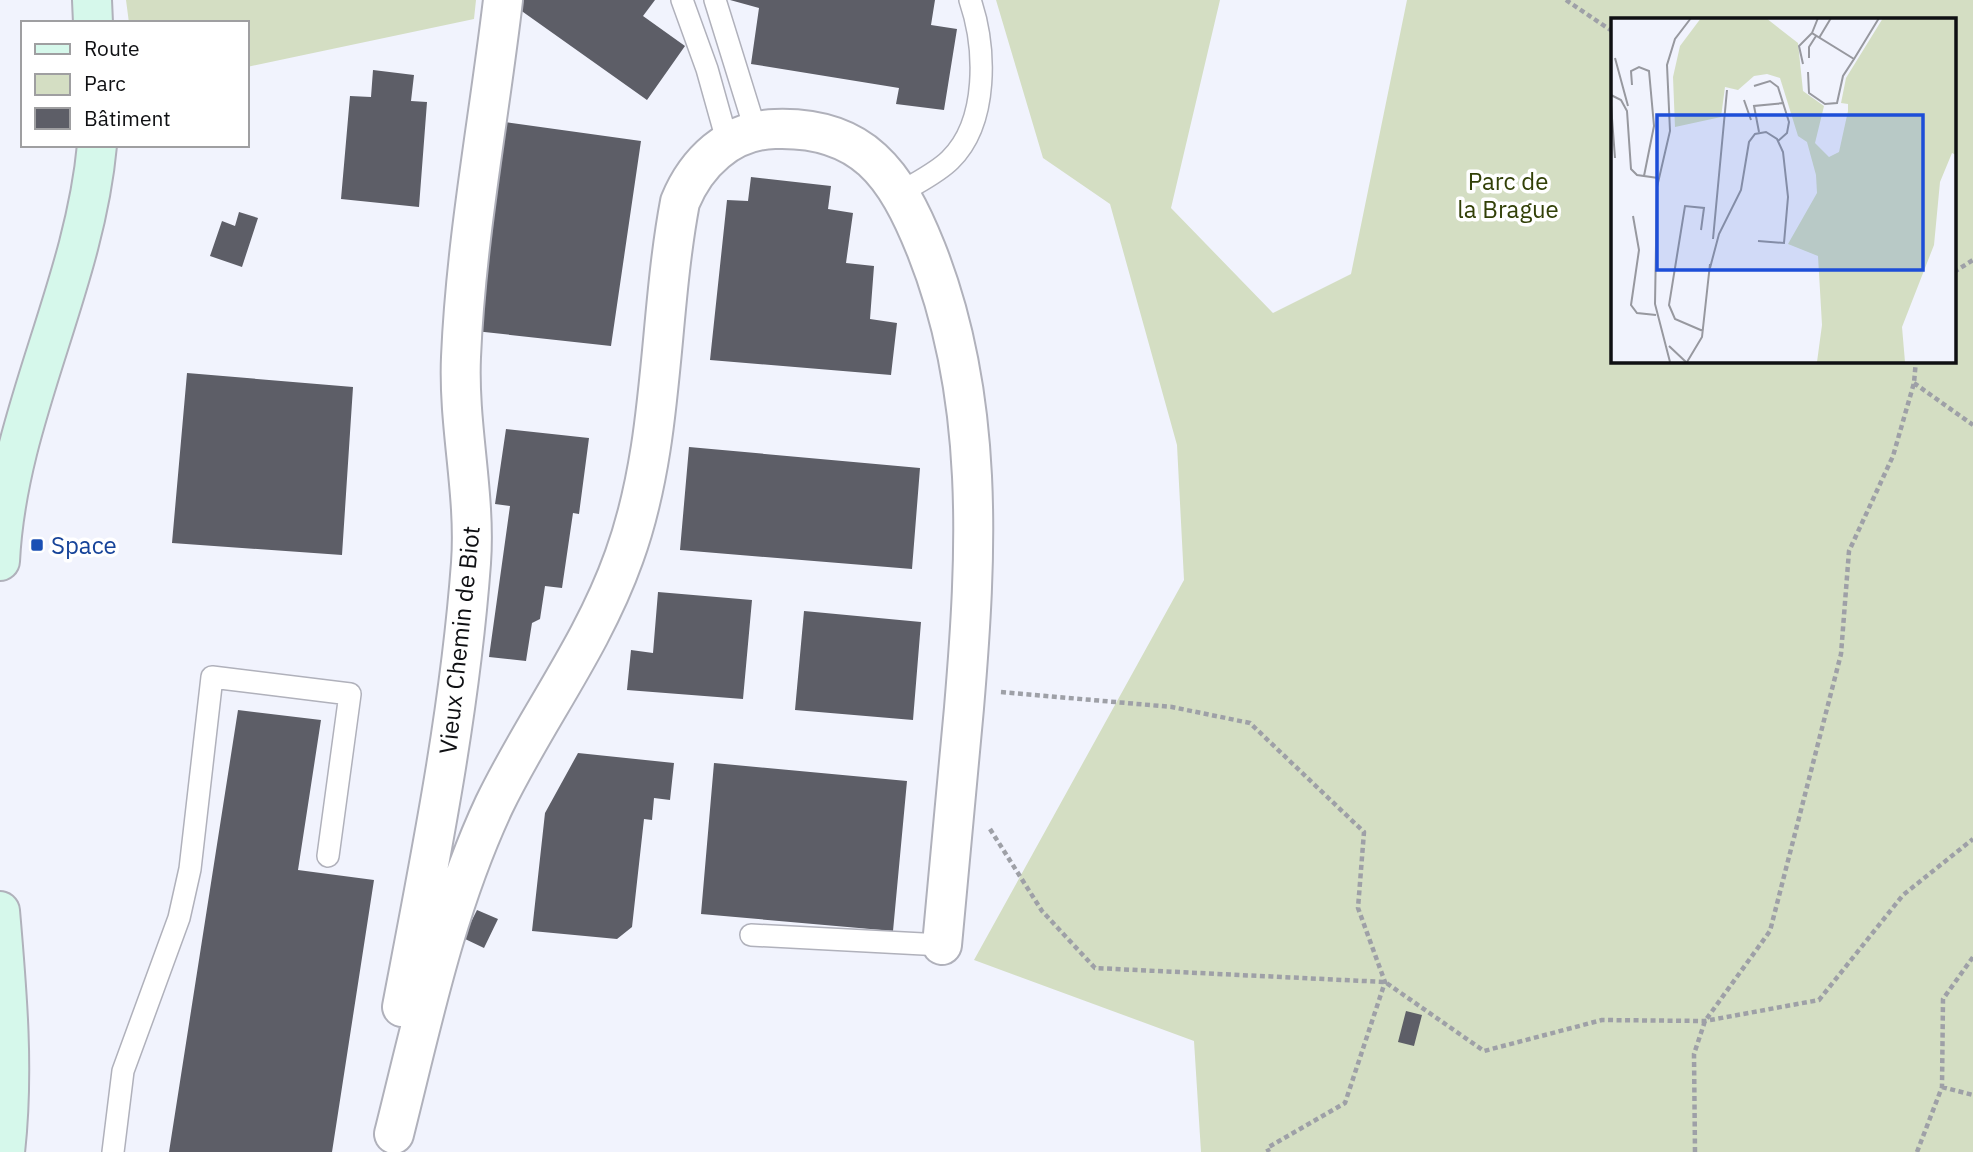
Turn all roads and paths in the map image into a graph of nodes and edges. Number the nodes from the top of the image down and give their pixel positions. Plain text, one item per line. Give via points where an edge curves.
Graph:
1 (92, 0) edge
2 (503, 0) edge
3 (682, 0) edge
4 (715, 0) edge
5 (970, 0) edge
6 (1566, 0) edge
7 (93, 21) edge
8 (1611, 30) edge
9 (741, 138) junction
10 (97, 147) edge
11 (900, 193) junction
12 (1973, 260) edge
13 (1955, 271) edge
14 (1916, 362) edge
15 (1914, 383) junction
16 (1973, 425) edge
17 (6, 470) edge
18 (0, 561) edge
19 (965, 689) junction
20 (958, 778) junction
21 (1973, 839) edge
22 (328, 856) dead end
23 (0, 911) edge
24 (751, 935) dead end
25 (942, 946) joint
26 (1973, 957) edge
27 (1385, 982) junction
28 (1705, 1021) junction
29 (1942, 1087) junction
30 (1973, 1095) edge
31 (393, 1143) edge
32 (5, 1152) edge
33 (113, 1152) edge
34 (1269, 1152) edge
35 (1695, 1152) edge
36 (1917, 1152) edge

1 - 7 main road
2 - 31 street, Vieux Chemin de Biot via 461,355 460,402 473,523 471,564 443,791 400,1019
3 - 9 lane via 707,69
4 - 9 lane
5 - 11 lane via 981,57 975,112 965,139 950,160
6 - 8 path
9 - 11 street via 807,130 848,141 872,158
9 - 31 street via 708,157 691,177 680,202 644,491 625,555 603,614 495,804 461,883
10 - 17 main road via 81,235
11 - 19 street via 936,275 965,399 974,477 975,545
12 - 13 path
14 - 15 path
15 - 16 path
15 - 28 path via 1893,456 1849,551 1841,654 1770,931
17 - 18 main road
19 - 20 street
19 - 27 path via 1172,707 1250,723 1364,832 1358,908
20 - 25 street
20 - 27 path via 1042,911 1096,968
21 - 28 path via 1903,895 1819,1000
22 - 33 lane via 350,694 212,677 190,869 182,906 123,1071
23 - 32 main road via 10,1067
24 - 25 lane
26 - 29 path via 1943,999
27 - 28 path via 1484,1051 1602,1020
27 - 34 path via 1345,1104 1267,1148
28 - 35 path via 1694,1054
29 - 30 path
29 - 36 path

